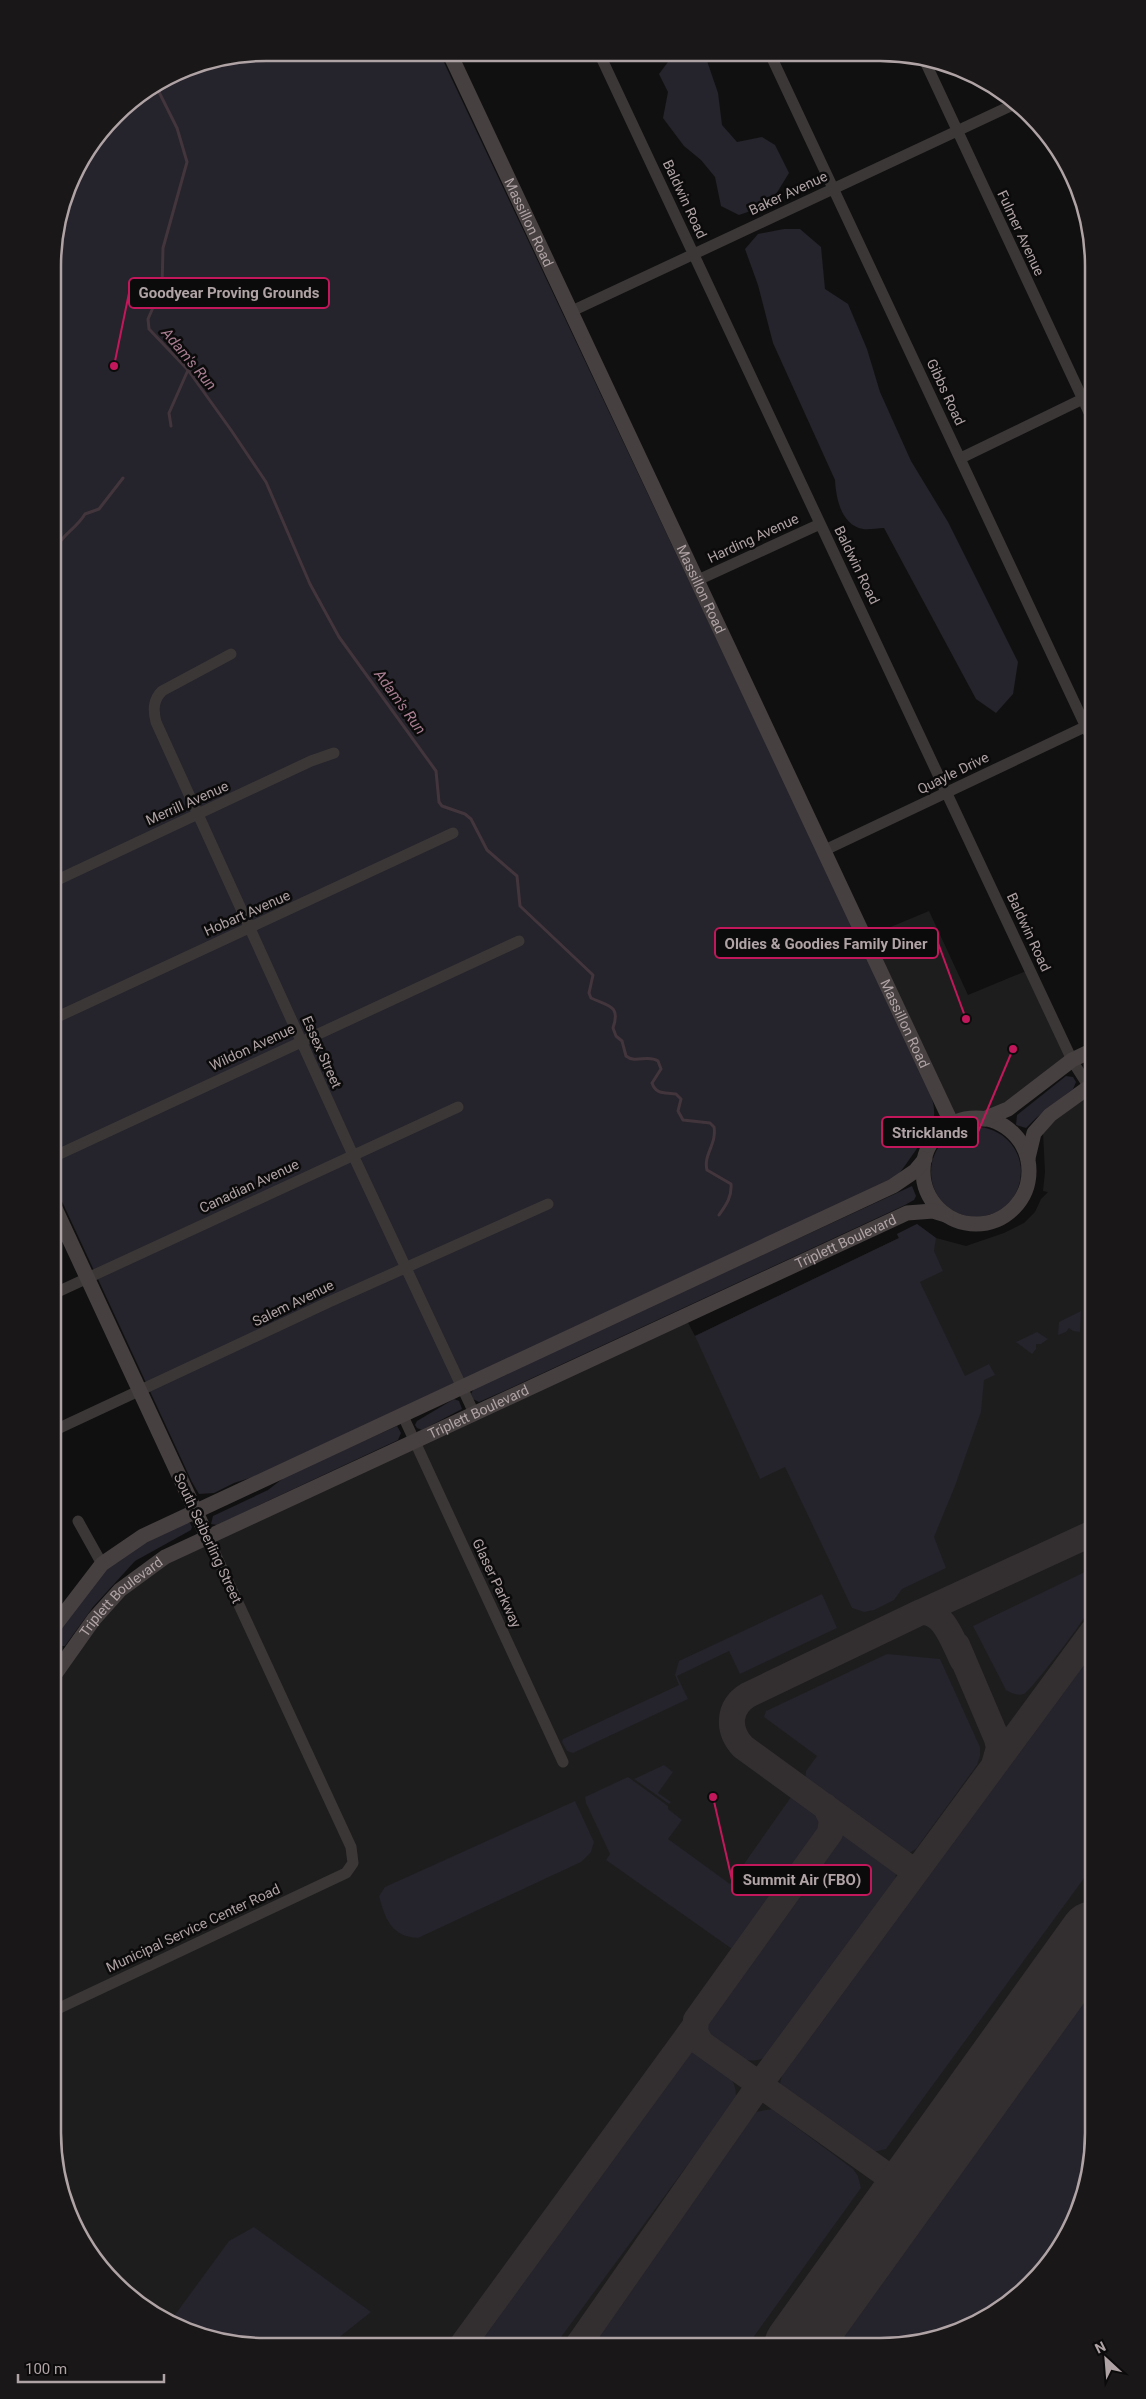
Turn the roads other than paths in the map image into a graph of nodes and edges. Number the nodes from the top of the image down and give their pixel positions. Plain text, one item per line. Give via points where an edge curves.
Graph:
1 (453, 61) edge
2 (603, 61) edge
3 (773, 61) edge
4 (927, 67) edge
5 (1009, 107) edge
6 (957, 130) junction
7 (832, 188) junction
8 (694, 254) junction
9 (572, 311) junction
10 (1085, 391) edge
11 (1085, 398) edge
12 (961, 458) junction
13 (820, 524) junction
14 (698, 580) junction
15 (231, 654) dead end
16 (1085, 716) edge
17 (1085, 726) edge
18 (334, 753) dead end
19 (948, 792) junction
20 (198, 813) junction
21 (453, 834) dead end
22 (825, 850) junction
23 (61, 878) edge
24 (249, 929) junction
25 (518, 941) dead end
26 (61, 1014) edge
27 (301, 1041) junction
28 (1085, 1054) edge
29 (1072, 1060) junction
30 (1085, 1078) edge
31 (1085, 1090) edge
32 (458, 1107) dead end
33 (984, 1119) junction
34 (952, 1124) junction
35 (61, 1153) edge
36 (353, 1155) junction
37 (925, 1158) junction
38 (1028, 1158) junction
39 (548, 1204) dead end
40 (946, 1215) junction
41 (61, 1221) edge
42 (406, 1269) junction
43 (88, 1278) junction
44 (61, 1290) edge
45 (462, 1388) junction
46 (140, 1392) junction
47 (474, 1413) junction
48 (403, 1416) junction
49 (61, 1427) edge
50 (415, 1440) junction
51 (196, 1512) junction
52 (78, 1521) dead end
53 (208, 1538) junction
54 (102, 1564) junction
55 (61, 1618) edge
56 (61, 1666) edge
57 (563, 1762) dead end
58 (346, 1873) joint
59 (61, 2007) edge

1 - 9 main road, Massillon Road
2 - 8 street, Baldwin Road
3 - 7 street, Gibbs Road
4 - 6 street, Fulmer Avenue
5 - 6 street, Baker Avenue
6 - 7 street, Baker Avenue
6 - 10 street, Fulmer Avenue
7 - 8 street, Baker Avenue
7 - 12 street, Gibbs Road
8 - 9 street, Baker Avenue
8 - 13 street, Baldwin Road
9 - 14 main road, Massillon Road
11 - 12 street
12 - 16 street, Gibbs Road
13 - 14 street, Harding Avenue
13 - 19 street, Baldwin Road
14 - 22 main road, Massillon Road
15 - 20 street, Essex Street via 167,688 158,694 156,700 154,714 161,736
17 - 19 street, Quayle Drive
18 - 20 street, Merrill Avenue
19 - 22 street, Quayle Drive
19 - 29 street, Baldwin Road
20 - 23 street, Merrill Avenue
20 - 24 street, Essex Street
21 - 24 street, Hobart Avenue
22 - 34 main road, Massillon Road
24 - 26 street, Hobart Avenue
24 - 27 street, Essex Street
25 - 27 street, Wildon Avenue
27 - 35 street, Wildon Avenue
27 - 36 street, Essex Street
28 - 29 main road
29 - 30 street, Baldwin Road
29 - 33 main road via 1022,1100
31 - 38 main road via 1050,1115 1034,1133
32 - 36 street, Canadian Avenue
33 - 34 main road
33 - 38 main road via 1001,1124 1015,1135
34 - 37 main road via 935,1138
36 - 42 street, Essex Street
36 - 43 street, Canadian Avenue
37 - 40 main road via 923,1174 927,1190 934,1204
37 - 45 main road, Triplett Boulevard via 915,1171 893,1186
38 - 40 main road via 1029,1176 1025,1192 1005,1215 991,1222 976,1224 960,1222
39 - 42 street, Salem Avenue
40 - 47 main road, Triplett Boulevard via 933,1211 907,1212
41 - 43 main road, South Seiberling Street
42 - 45 street, Essex Street
42 - 46 street, Salem Avenue
43 - 44 street, Canadian Avenue
43 - 46 main road, South Seiberling Street
45 - 47 street, Essex Street
45 - 48 main road, Triplett Boulevard
46 - 49 street, Salem Avenue
46 - 51 main road, South Seiberling Street
47 - 50 main road, Triplett Boulevard
48 - 50 street, Glaser Parkway
48 - 51 main road, Triplett Boulevard
50 - 53 main road, Triplett Boulevard
50 - 57 street, Glaser Parkway
51 - 53 main road, South Seiberling Street
51 - 54 main road, Triplett Boulevard via 143,1536
52 - 54 street
53 - 56 main road, Triplett Boulevard via 165,1557 120,1590
53 - 58 street, South Seiberling Street via 351,1847 354,1860
54 - 55 main road, Triplett Boulevard
58 - 59 street, Municipal Service Center Road

